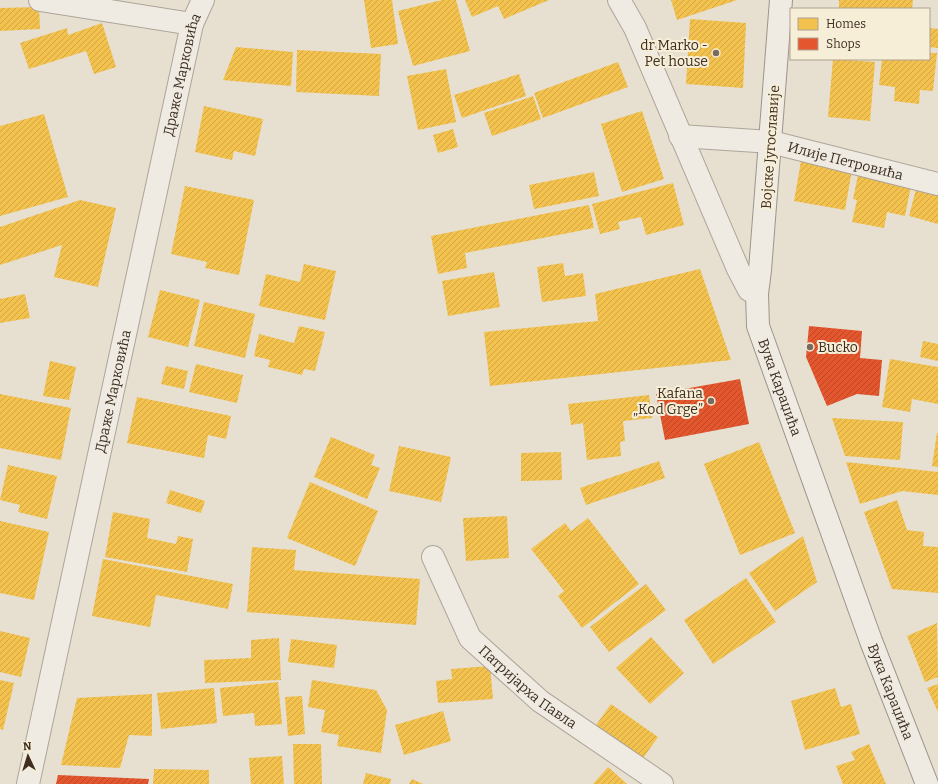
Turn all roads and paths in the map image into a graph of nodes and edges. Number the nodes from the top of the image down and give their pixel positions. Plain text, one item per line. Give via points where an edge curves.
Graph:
1 (40, 0) edge
2 (203, 0) edge
3 (619, 0) edge
4 (781, 0) edge
5 (192, 24) junction
6 (680, 136) junction
7 (771, 142) junction
8 (938, 184) edge
9 (756, 294) junction
10 (433, 557) dead end
11 (28, 784) edge
12 (662, 784) edge
13 (927, 784) edge

1 - 5 street
2 - 5 street, Драже Марковића
3 - 6 street via 635,28
4 - 7 street, Војске Југославије
5 - 11 street, Драже Марковића
6 - 7 street, Илије Петровића
6 - 9 street via 738,269 749,290
7 - 8 street, Илије Петровића
7 - 9 street, Војске Југославије
9 - 13 street, Вука Караџића via 758,326 871,641
10 - 12 street, Патријарха Павла via 470,638 540,701

